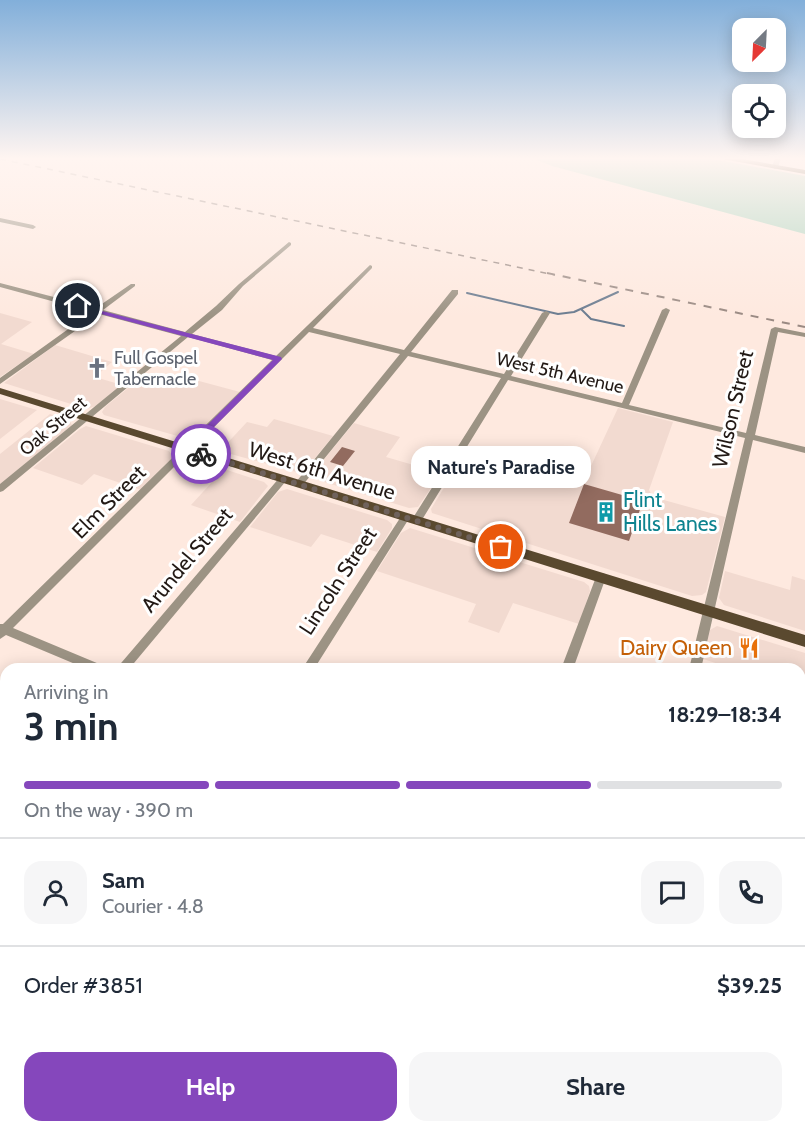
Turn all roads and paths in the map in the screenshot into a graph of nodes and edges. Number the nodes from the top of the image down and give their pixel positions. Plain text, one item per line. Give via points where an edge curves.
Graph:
1 (0, 220) edge
2 (33, 227) dead end
3 (290, 244) dead end
4 (370, 267) dead end
5 (0, 285) edge
6 (133, 285) dead end
7 (455, 292) dead end
8 (666, 310) dead end
9 (97, 311) junction
10 (546, 313) dead end
11 (308, 329) junction
12 (187, 335) junction
13 (805, 335) edge
14 (405, 353) junction
15 (278, 359) junction
16 (506, 377) junction
17 (0, 382) edge
18 (0, 392) edge
19 (625, 405) junction
20 (86, 418) junction
21 (750, 436) junction
22 (188, 449) junction
23 (805, 450) edge
24 (283, 479) junction
25 (299, 484) junction
26 (0, 489) edge
27 (411, 519) junction
28 (601, 577) junction
29 (708, 611) junction
30 (2, 631) edge
31 (805, 641) edge
32 (85, 663) edge
33 (127, 663) edge
34 (312, 663) edge
35 (569, 663) edge
36 (696, 663) edge

1 - 2 street
3 - 12 street, Oak Street
4 - 11 street, Elm Street
5 - 9 street
6 - 9 street
7 - 14 street
8 - 19 street
9 - 12 street
9 - 17 street
10 - 16 street, Lincoln Street
11 - 14 street, West 5th Avenue
11 - 15 street, Elm Street
12 - 15 street
12 - 20 street, Oak Street
13 - 21 street, Wilson Street via 775,329
14 - 16 street, West 5th Avenue
14 - 25 street
15 - 22 street, Elm Street
16 - 19 street, West 5th Avenue
16 - 27 street, Lincoln Street
18 - 20 main road, West 6th Avenue
19 - 21 street, West 5th Avenue
20 - 22 main road, West 6th Avenue
20 - 26 street, Oak Street
21 - 23 street, West 5th Avenue
21 - 29 street, Wilson Street
22 - 24 main road, West 6th Avenue
22 - 30 street, Elm Street
24 - 25 main road, West 6th Avenue
24 - 33 street, Arundel Street
25 - 27 main road, West 6th Avenue
27 - 28 main road, West 6th Avenue
27 - 34 street, Lincoln Street
28 - 29 main road, West 6th Avenue
28 - 35 street
29 - 31 main road, West 6th Avenue
29 - 36 street, Wilson Street
30 - 32 street

